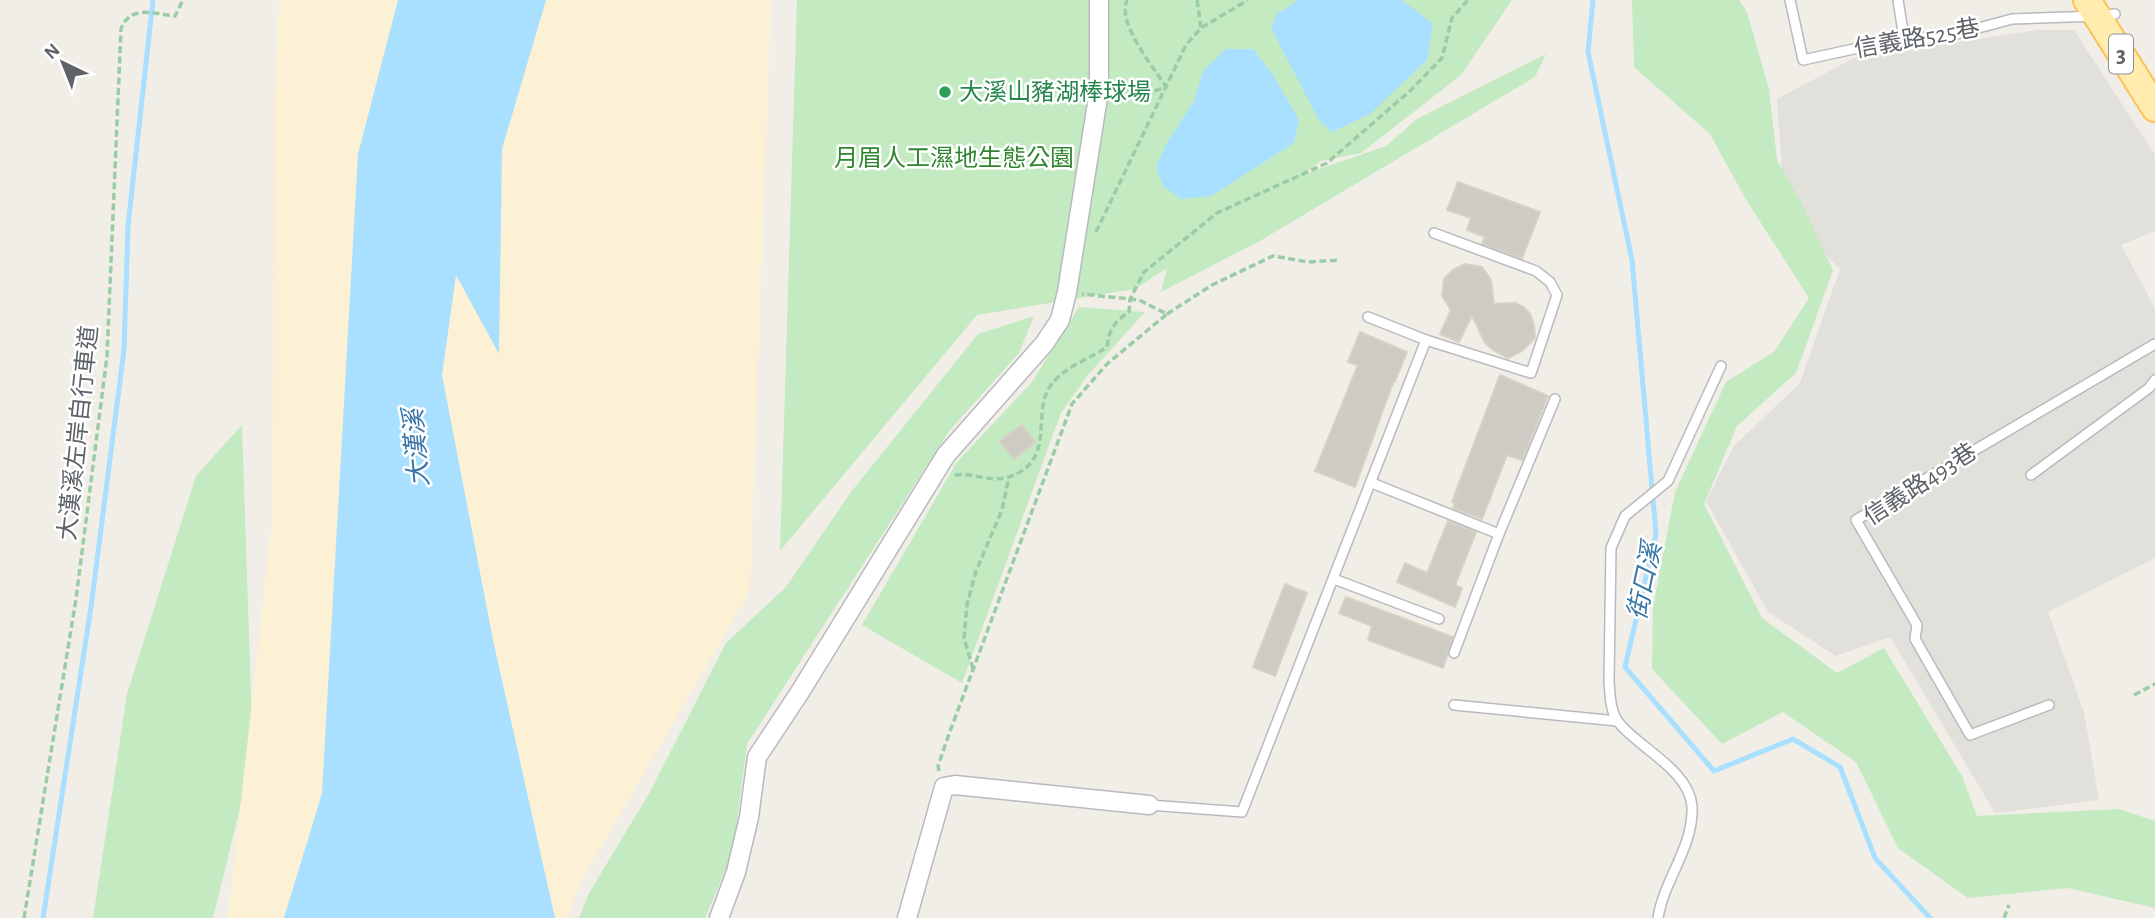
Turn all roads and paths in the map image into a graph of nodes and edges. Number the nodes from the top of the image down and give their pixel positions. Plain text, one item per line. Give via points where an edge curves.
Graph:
1 (183, 0) edge
2 (1099, 0) edge
3 (1127, 0) edge
4 (1197, 0) edge
5 (1248, 0) edge
6 (1468, 0) edge
7 (1790, 0) edge
8 (1898, 0) edge
9 (2102, 7) edge
10 (1201, 28) junction
11 (1904, 38) junction
12 (2155, 77) edge
13 (1099, 83) junction
14 (1166, 87) junction
15 (2155, 108) edge
16 (1434, 233) dead end
17 (1090, 244) dead end
18 (1340, 260) dead end
19 (1067, 292) junction
20 (1130, 299) junction
21 (1167, 314) junction
22 (1368, 317) dead end
23 (1426, 340) junction
24 (2155, 344) edge
25 (1721, 366) dead end
26 (2155, 380) edge
27 (1555, 399) dead end
28 (2031, 474) dead end
29 (1009, 477) junction
30 (930, 480) junction
31 (1372, 483) junction
32 (1499, 534) junction
33 (1334, 579) junction
34 (1439, 619) dead end
35 (1454, 653) dead end
36 (974, 670) junction
37 (2155, 684) edge
38 (2134, 695) dead end
39 (1454, 705) dead end
40 (2049, 705) dead end
41 (1617, 721) junction
42 (944, 787) junction
43 (1149, 805) joint
44 (2009, 905) dead end
45 (24, 918) edge
46 (719, 918) edge
47 (907, 918) edge
48 (1658, 918) edge
49 (2004, 918) edge

1 - 45 path, 大漢溪左岸自行車道 via 175,16 134,12 124,19 121,29 107,356 76,599
2 - 13 street
3 - 14 path via 1128,27
4 - 10 path
5 - 10 path
6 - 20 path via 1452,18 1442,58 1411,90 1327,163 1217,213 1144,272
7 - 11 lane, 信義路525巷 via 1803,60
8 - 11 lane
9 - 11 lane, 信義路525巷 via 2012,19 1945,37
9 - 12 main road, 3
9 - 15 main road, 3
10 - 14 path via 1186,45
13 - 14 path via 1146,94
13 - 19 street
14 - 17 path
16 - 23 lane via 1536,271 1557,295 1531,373
18 - 21 path via 1308,262 1273,256 1212,285
19 - 20 path
19 - 30 street via 1060,320 1044,344 946,455
20 - 21 path
20 - 29 path via 1129,312 1109,332 1107,348 1056,379 1047,391 1038,452
21 - 36 path via 1107,364 1072,404
22 - 23 lane
23 - 31 lane
24 - 40 lane, 信義路493巷 via 1856,520 1917,625 1914,639 1970,735
25 - 41 lane via 1668,481 1625,516 1611,548 1609,681
26 - 28 lane
27 - 32 lane
29 - 30 path via 984,479 960,474
29 - 36 path via 1003,510 976,571 967,605 964,638
30 - 46 street via 757,757 749,817
31 - 32 lane
31 - 33 lane
32 - 35 lane
33 - 34 lane
33 - 43 lane via 1242,812
36 - 42 path via 938,766
37 - 38 path
39 - 41 lane
41 - 48 lane via 1681,778 1692,802 1686,846
42 - 43 street
42 - 47 street
44 - 49 path

